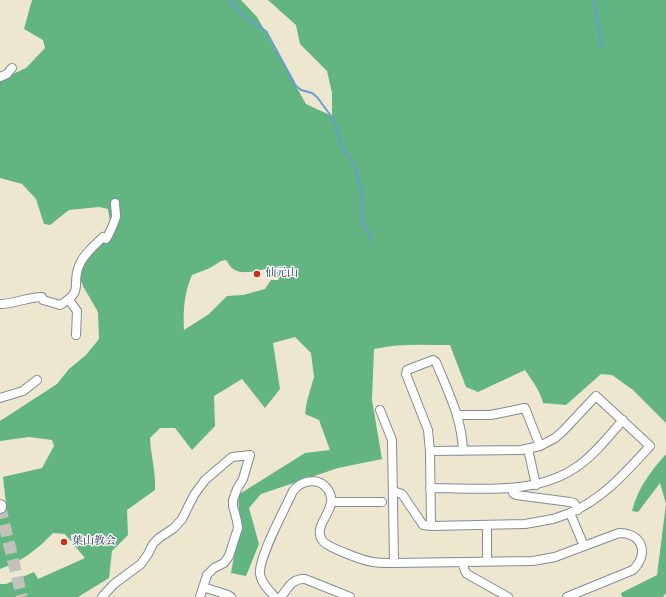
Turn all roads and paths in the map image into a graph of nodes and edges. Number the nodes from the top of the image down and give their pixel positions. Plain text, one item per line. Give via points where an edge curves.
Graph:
1 (12, 68) dead end
2 (0, 77) edge
3 (115, 203) dead end
4 (68, 300) junction
5 (0, 304) edge
6 (76, 335) dead end
7 (37, 380) dead end
8 (0, 398) edge
9 (380, 410) dead end
10 (457, 415) junction
11 (623, 420) junction
12 (540, 446) junction
13 (528, 449) junction
14 (430, 451) junction
15 (463, 451) junction
16 (536, 485) junction
17 (430, 488) junction
18 (511, 488) junction
19 (393, 491) junction
20 (331, 502) junction
21 (382, 502) dead end
22 (574, 511) junction
23 (487, 525) junction
24 (431, 526) junction
25 (584, 546) junction
26 (462, 562) junction
27 (488, 562) junction
28 (394, 563) junction
29 (203, 587) junction
30 (102, 597) edge
31 (200, 597) edge
32 (231, 597) edge
33 (275, 597) edge
34 (281, 597) edge
35 (350, 597) edge
36 (508, 597) edge
37 (567, 597) edge

1 - 2 street
3 - 4 street via 117,218 109,236 106,239 103,237 79,264 74,294
4 - 5 street via 60,305 43,300 42,297 35,297
4 - 6 street via 77,311
7 - 8 street via 23,391
9 - 19 street via 392,440
10 - 12 street via 492,415 525,408
10 - 14 street via 436,362 433,360 407,370 406,374 428,430
10 - 15 street
11 - 12 street via 596,396 563,431
11 - 16 street via 579,465 566,474
11 - 22 street via 650,446 620,480
12 - 13 street
13 - 15 street
13 - 16 street
14 - 15 street
14 - 17 street
16 - 18 street
17 - 18 street
17 - 24 street
18 - 22 street via 516,495 574,503
19 - 24 street via 402,494 423,525
19 - 28 street
20 - 21 street
20 - 28 street via 321,529 320,536 324,543 362,559
20 - 33 street via 329,492 319,482 304,482 293,491 260,567 263,582
22 - 23 street via 532,523
22 - 25 street
23 - 24 street
23 - 27 street
25 - 27 street via 533,561
25 - 37 street via 612,534 627,533 639,542 642,557 633,570
26 - 27 street
26 - 28 street
26 - 36 street via 467,574
29 - 30 street via 207,575 224,563 229,556 238,528 233,500 250,455 232,457 205,480 182,519 153,544 141,564 114,584
29 - 31 street
29 - 32 street
34 - 35 street via 291,583 300,578

